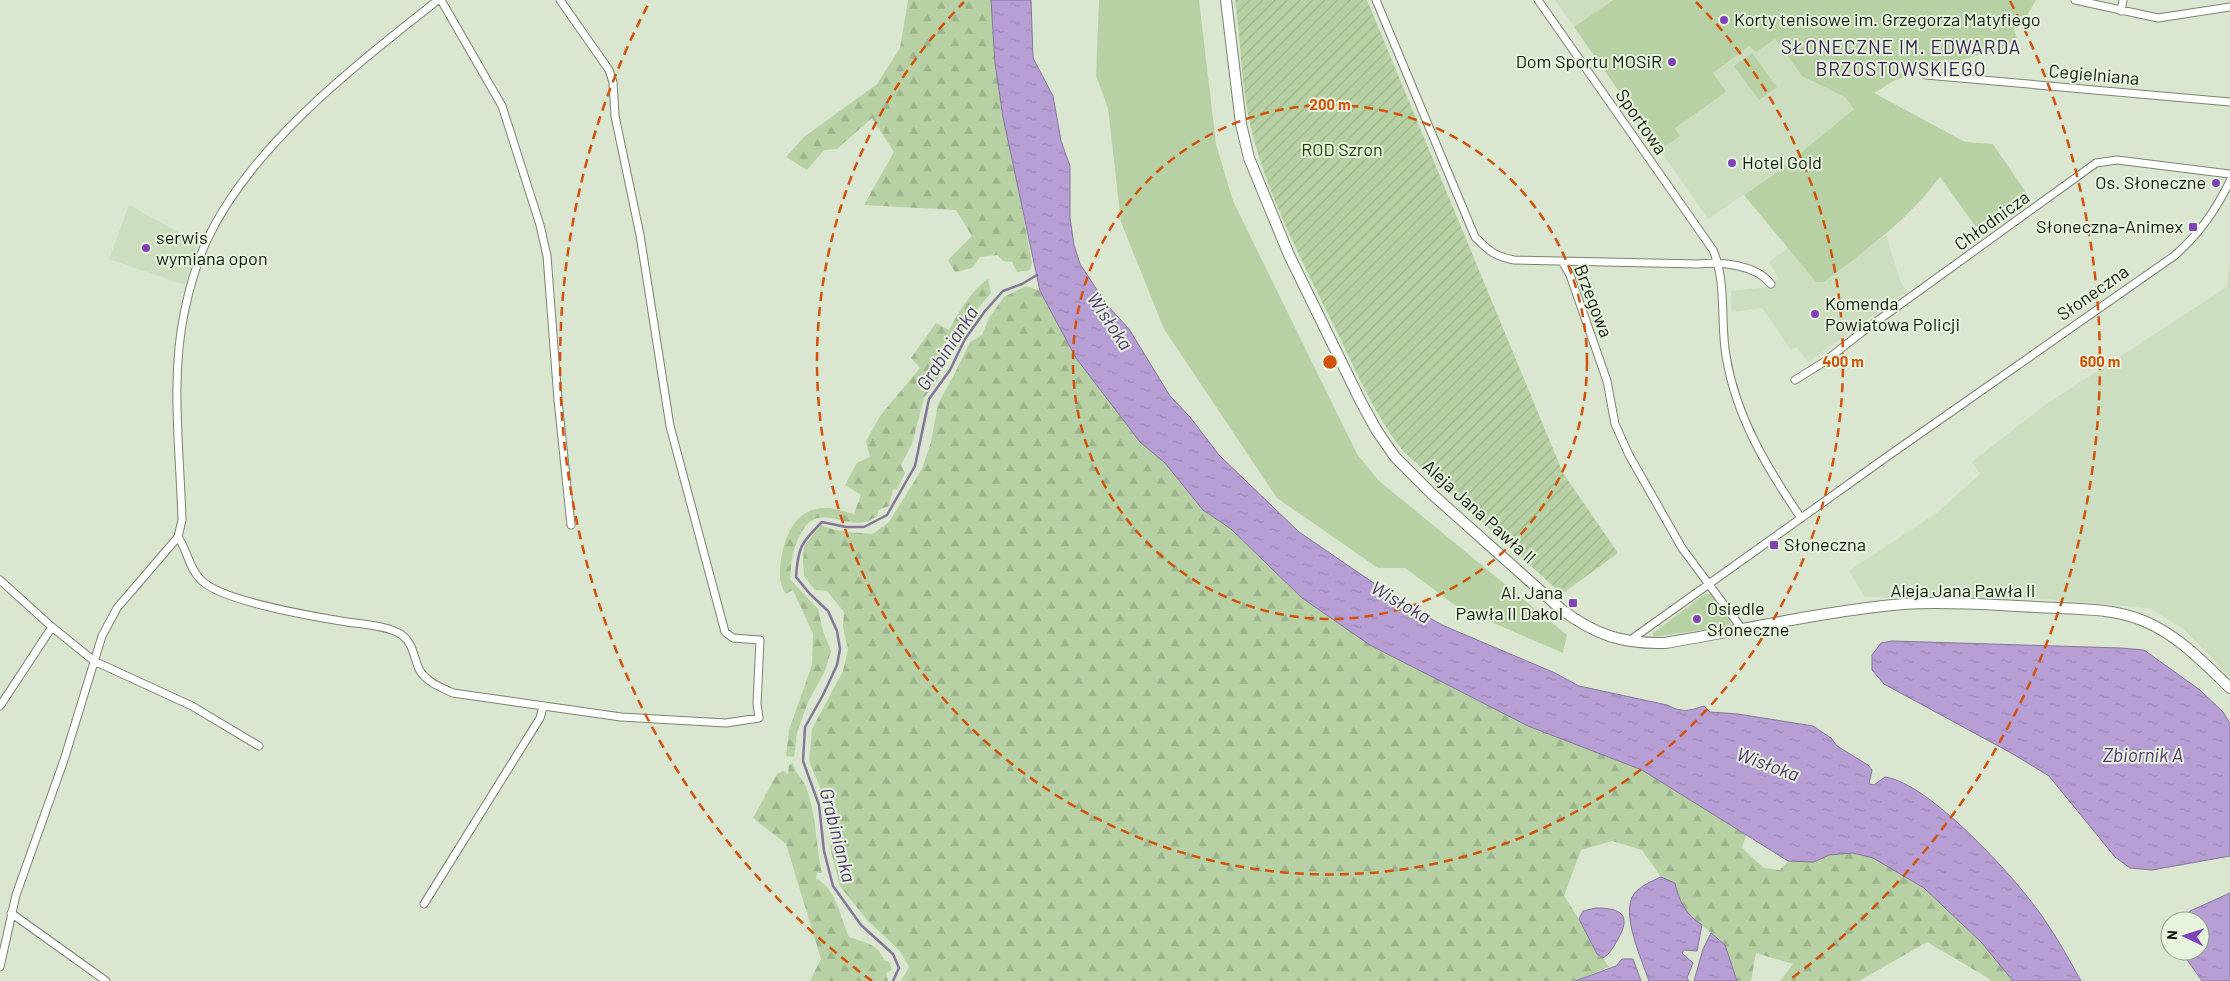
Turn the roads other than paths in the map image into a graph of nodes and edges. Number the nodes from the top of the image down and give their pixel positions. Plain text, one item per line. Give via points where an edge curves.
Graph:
1 (439, 0) edge
2 (560, 0) edge
3 (1226, 0) edge
4 (1376, 0) edge
5 (1538, 0) edge
6 (2075, 0) edge
7 (2123, 0) edge
8 (2230, 7) edge
9 (2121, 10) junction
10 (1926, 75) dead end
11 (2230, 102) edge
12 (2230, 174) edge
13 (2230, 181) edge
14 (1718, 262) junction
15 (1563, 263) junction
16 (1771, 284) dead end
17 (1795, 380) dead end
18 (1801, 518) junction
19 (571, 525) dead end
20 (178, 537) junction
21 (0, 580) edge
22 (1709, 584) junction
23 (52, 628) junction
24 (1742, 629) junction
25 (1630, 641) junction
26 (94, 661) junction
27 (2230, 688) edge
28 (0, 706) edge
29 (543, 707) junction
30 (260, 746) dead end
31 (424, 904) dead end
32 (11, 913) junction
33 (0, 967) edge
34 (106, 981) edge

1 - 19 street via 502,106 540,225 547,256
1 - 20 street via 329,91 291,127 250,171 207,241 185,310 177,375 182,520
2 - 29 street via 609,70 613,82 615,116 640,235 670,426 725,632 733,638 760,640 759,718 726,723 621,717
3 - 25 street, Aleja Jana Pawła II via 1241,124 1249,158 1289,254 1377,430 1395,457 1432,494 1562,610 1585,627
4 - 15 street, Brzegowa via 1475,237 1497,257
5 - 14 street, Sportowa
6 - 9 street
7 - 9 street
8 - 9 street via 2166,18
10 - 11 street, Cegielniana
12 - 17 street, Chłodnicza via 2114,160 2096,163
13 - 18 street, Słoneczna via 2203,228 2174,256
14 - 15 street
14 - 16 street via 1749,269
14 - 18 street, Sportowa via 1726,356 1739,409 1762,459
15 - 22 street, Brzegowa via 1607,381 1615,424 1682,548
18 - 22 street, Słoneczna
20 - 26 street via 117,608 102,636
20 - 29 street via 190,566 203,582 230,596 300,615 370,624 402,635 412,647 420,670 431,683 453,692
21 - 23 street
22 - 24 street
22 - 25 street, Słoneczna
23 - 26 street
23 - 28 street
24 - 25 street, Aleja Jana Pawła II via 1665,643
24 - 27 street, Aleja Jana Pawła II via 1905,604 2105,611 2128,615 2164,630
26 - 30 street via 192,706
26 - 32 street
29 - 31 street via 540,718
32 - 33 street
32 - 34 street

